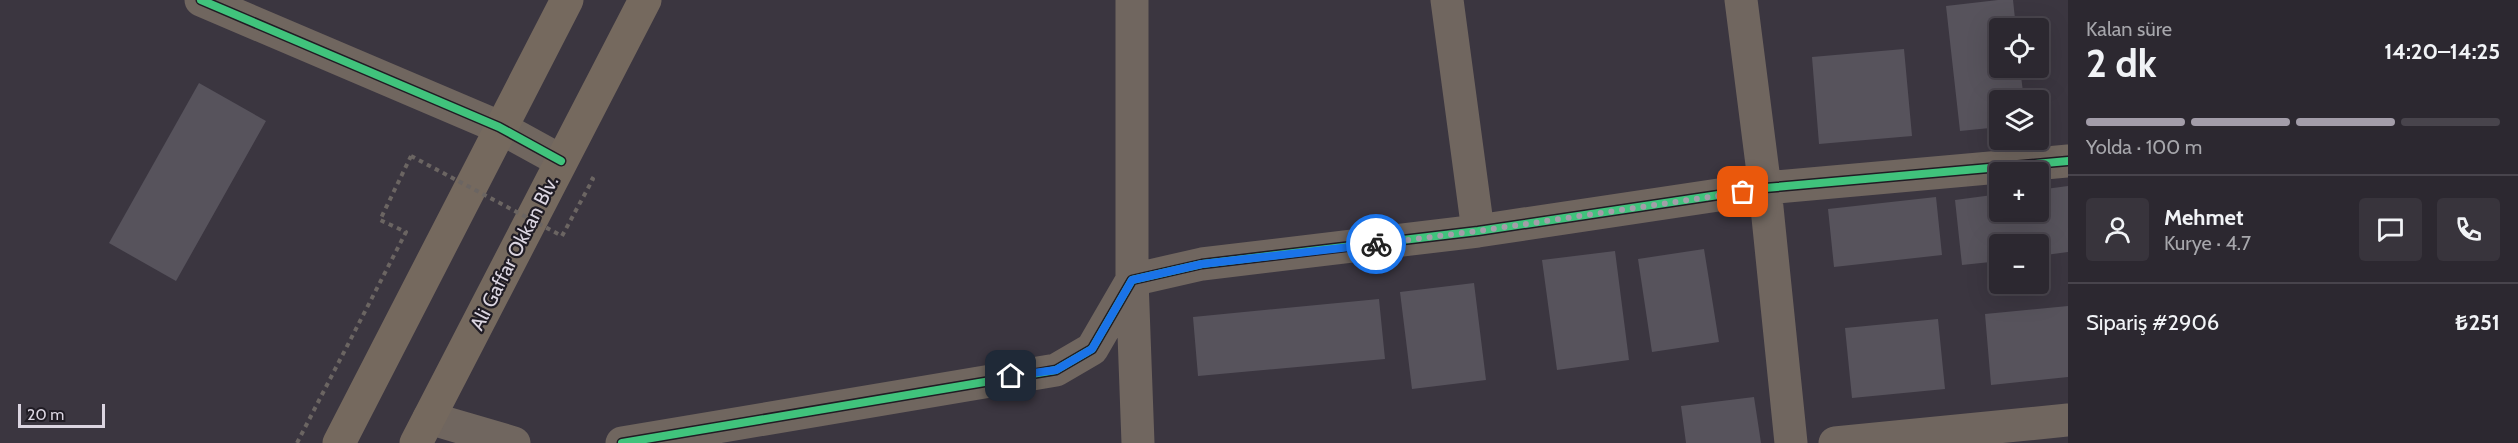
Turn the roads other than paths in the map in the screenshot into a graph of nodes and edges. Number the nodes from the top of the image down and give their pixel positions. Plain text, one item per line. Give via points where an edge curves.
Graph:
1 (201, 0) edge
2 (567, 0) edge
3 (645, 0) edge
4 (1132, 0) edge
5 (1448, 0) edge
6 (1741, 0) edge
7 (499, 127) junction
8 (561, 160) junction
9 (2068, 161) edge
10 (1765, 188) junction
11 (1478, 231) junction
12 (1132, 280) junction
13 (2068, 420) edge
14 (423, 431) edge
15 (339, 443) edge
16 (514, 443) edge
17 (622, 443) edge
18 (1138, 443) edge
19 (1791, 443) edge
20 (1834, 443) edge

1 - 7 street
2 - 7 main road
3 - 8 main road, Ali Gaffar Okkan Blv.
4 - 12 street
5 - 11 street
6 - 10 street
7 - 8 street
7 - 15 main road
8 - 14 main road, Ali Gaffar Okkan Blv.
9 - 10 street
10 - 11 street
10 - 19 street
11 - 12 street via 1202,264
12 - 17 street via 1092,349 1056,370
12 - 18 street
13 - 20 street
14 - 16 street

